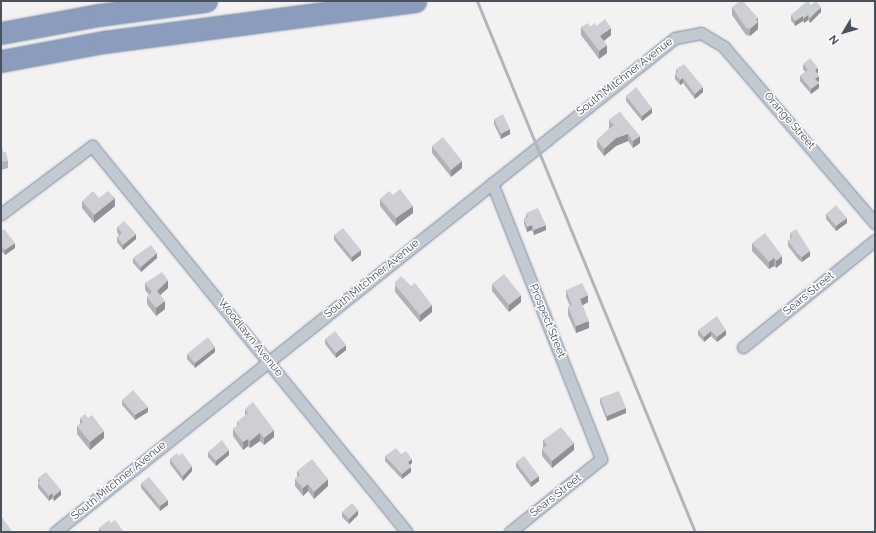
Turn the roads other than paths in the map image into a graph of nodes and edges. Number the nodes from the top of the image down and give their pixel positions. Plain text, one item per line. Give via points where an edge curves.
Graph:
1 (206, 1) edge
2 (415, 1) edge
3 (1, 33) edge
4 (693, 33) joint
5 (1, 61) edge
6 (492, 183) junction
7 (1, 214) edge
8 (875, 223) edge
9 (875, 240) edge
10 (743, 348) dead end
11 (269, 361) junction
12 (601, 460) joint
13 (55, 532) edge
14 (407, 532) edge
15 (510, 532) edge

1 - 3 highway via 99,15
2 - 5 highway via 104,42
4 - 6 street, South Mitchner Avenue via 675,38 660,48
4 - 8 street, Orange Street via 708,36 728,51
6 - 11 street, South Mitchner Avenue
6 - 12 street, Prospect Street
7 - 11 street, Woodlawn Avenue via 92,146
9 - 10 street, Sears Street
11 - 13 street, South Mitchner Avenue
11 - 14 street, Woodlawn Avenue
12 - 15 street, Sears Street

